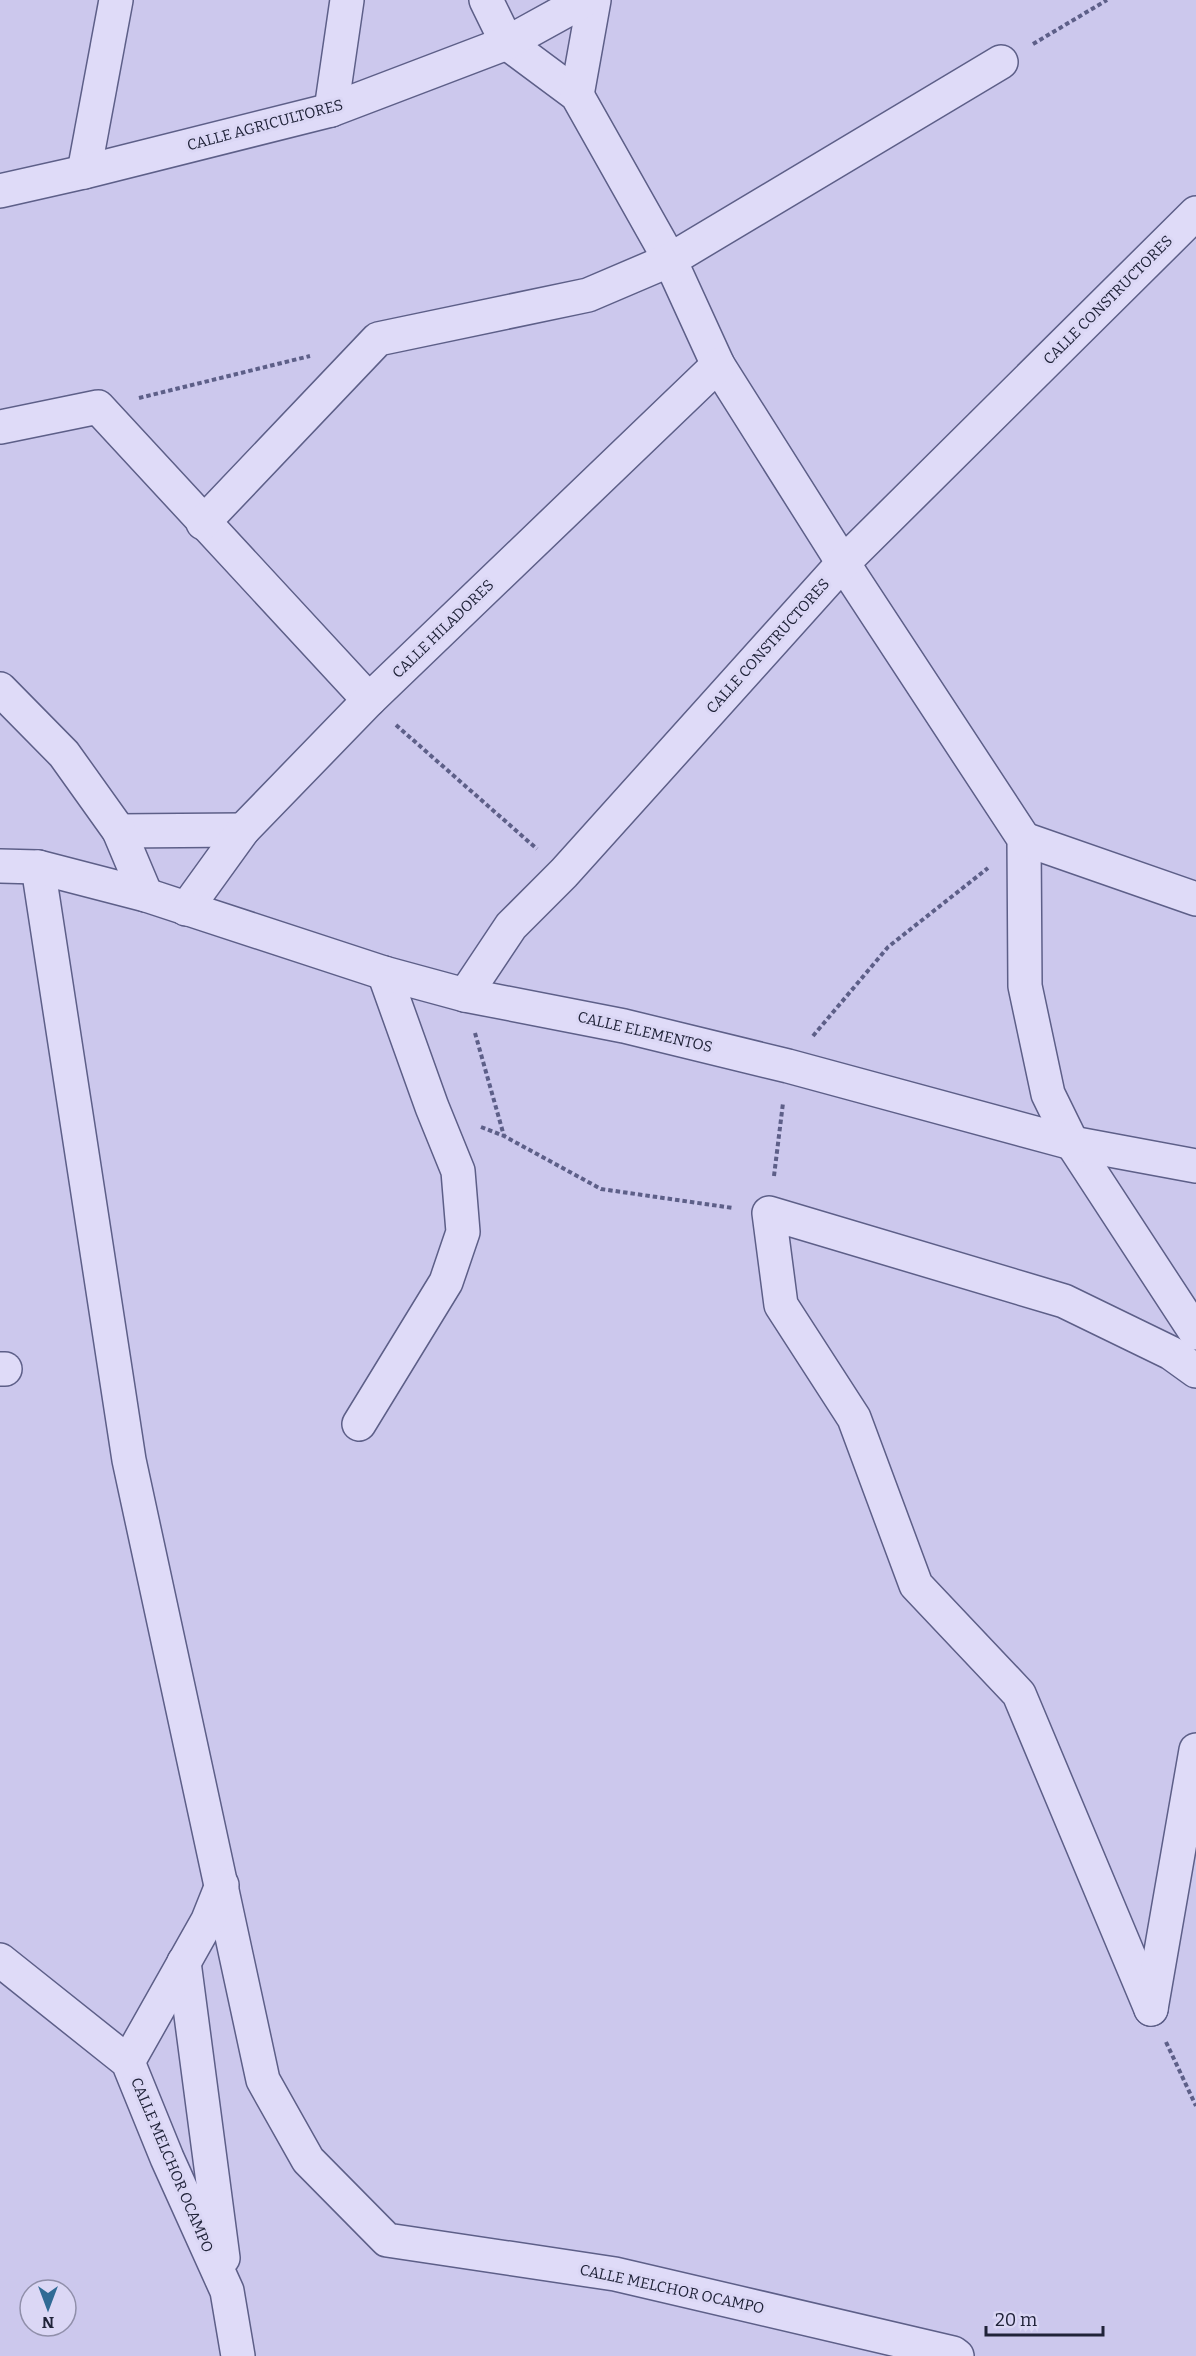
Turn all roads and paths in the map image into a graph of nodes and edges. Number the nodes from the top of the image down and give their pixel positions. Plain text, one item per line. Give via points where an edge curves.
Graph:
1 (116, 0) edge
2 (347, 0) edge
3 (486, 0) edge
4 (585, 0) edge
5 (594, 0) edge
6 (1107, 0) edge
7 (507, 43) junction
8 (1001, 62) joint
9 (577, 95) junction
10 (332, 110) junction
11 (84, 172) junction
12 (0, 191) edge
13 (1196, 213) edge
14 (670, 260) junction
15 (312, 356) dead end
16 (718, 365) junction
17 (98, 407) junction
18 (0, 427) edge
19 (203, 523) junction
20 (843, 563) junction
21 (0, 688) edge
22 (369, 700) junction
23 (243, 830) junction
24 (119, 831) junction
25 (1024, 839) junction
26 (0, 866) edge
27 (38, 867) junction
28 (564, 873) junction
29 (146, 895) junction
30 (1196, 899) edge
31 (186, 909) junction
32 (384, 973) junction
33 (465, 995) junction
34 (788, 1066) junction
35 (432, 1107) junction
36 (504, 1136) junction
37 (1072, 1143) junction
38 (1196, 1166) edge
39 (769, 1213) junction
40 (1196, 1333) edge
41 (1196, 1371) edge
42 (359, 1424) dead end
43 (1196, 1750) edge
44 (222, 1885) junction
45 (0, 1960) edge
46 (184, 1962) junction
47 (1150, 2009) junction
48 (128, 2062) junction
49 (1196, 2106) edge
50 (227, 2291) junction
51 (238, 2356) edge
52 (957, 2356) edge

1 - 11 street
2 - 10 street
3 - 7 street
4 - 7 street, CALLE AGRICULTORES
5 - 9 street
6 - 8 path
7 - 9 street
7 - 10 street, CALLE AGRICULTORES
8 - 14 street
9 - 14 street
10 - 11 street, CALLE AGRICULTORES
11 - 12 street, CALLE AGRICULTORES
13 - 20 street, CALLE CONSTRUCTORES
14 - 16 street
14 - 19 street via 588,296 378,339
15 - 17 path
16 - 20 street
16 - 22 street, CALLE HILADORES
17 - 18 street
17 - 19 street
19 - 22 street
20 - 25 street
20 - 28 street, CALLE CONSTRUCTORES
21 - 24 street via 64,754
22 - 23 street, CALLE HILADORES
22 - 28 path
23 - 24 street
23 - 31 street, CALLE HILADORES
24 - 29 street
25 - 30 street
25 - 34 path via 888,948
25 - 37 street via 1025,986 1048,1094
26 - 27 street, CALLE ELEMENTOS
27 - 29 street, CALLE ELEMENTOS
27 - 44 street, CALLE MELCHOR OCAMPO via 129,1460
28 - 33 street, CALLE CONSTRUCTORES via 511,926
29 - 31 street, CALLE ELEMENTOS
31 - 32 street, CALLE ELEMENTOS
32 - 33 street, CALLE ELEMENTOS
32 - 35 street
33 - 34 street, CALLE ELEMENTOS via 624,1026
33 - 36 path
34 - 37 street, CALLE ELEMENTOS
34 - 39 path
35 - 36 path
35 - 42 street via 458,1171 463,1232 446,1282
36 - 39 path via 601,1189
37 - 38 street, CALLE ELEMENTOS
37 - 40 street
39 - 41 street via 1064,1301 1171,1353
39 - 47 street via 782,1305 854,1418 916,1585 1019,1694
43 - 47 street
44 - 46 street
44 - 52 street, CALLE MELCHOR OCAMPO via 263,2080 308,2160 387,2240 615,2274
45 - 48 street, CALLE MELCHOR OCAMPO
46 - 48 street
46 - 50 street
47 - 49 path
48 - 50 street, CALLE MELCHOR OCAMPO via 166,2158
50 - 51 street, CALLE MELCHOR OCAMPO

